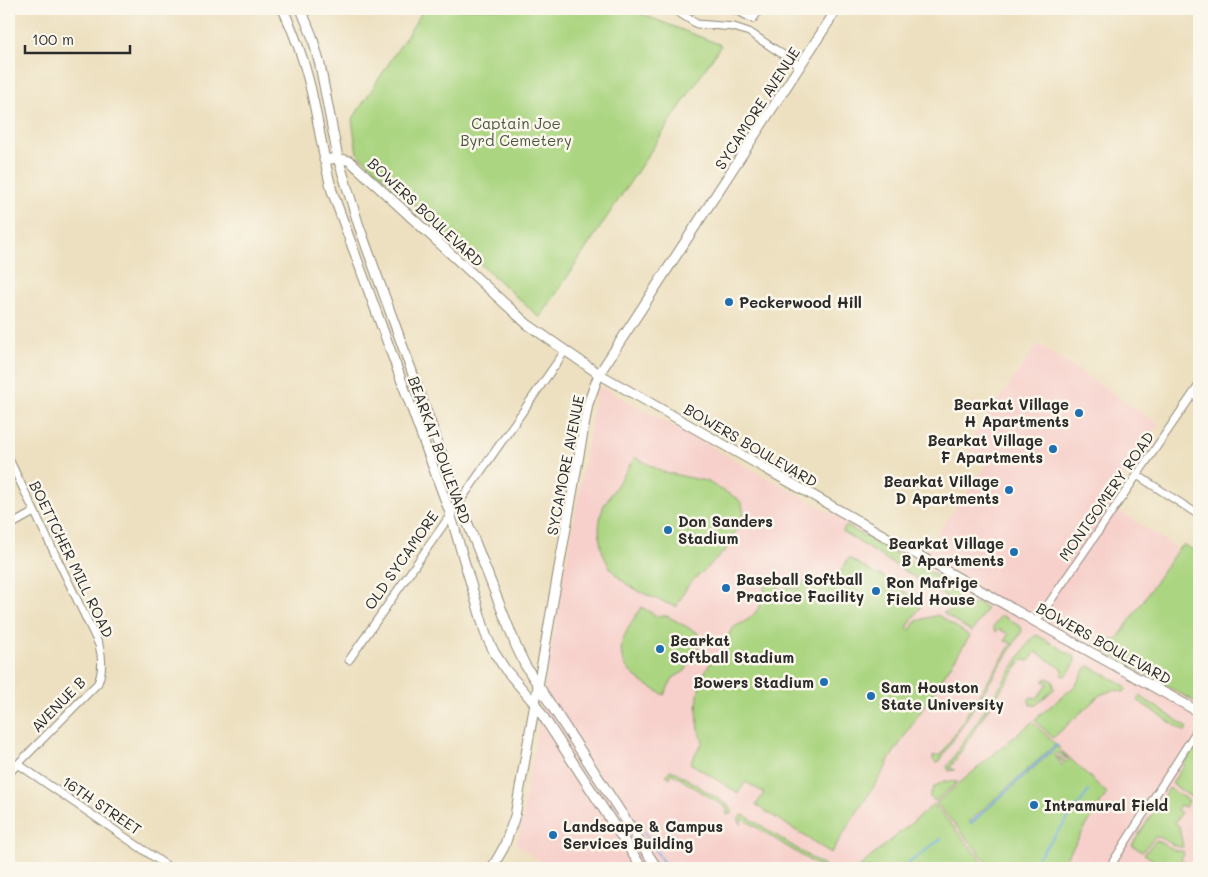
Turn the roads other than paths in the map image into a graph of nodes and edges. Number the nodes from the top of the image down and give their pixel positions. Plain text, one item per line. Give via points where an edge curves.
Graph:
1 (283, 9) edge
2 (300, 9) edge
3 (673, 9) edge
4 (686, 9) edge
5 (694, 9) edge
6 (730, 9) edge
7 (760, 9) edge
8 (837, 9) edge
9 (739, 10) edge
10 (800, 66) junction
11 (338, 158) junction
12 (324, 160) junction
13 (565, 351) junction
14 (600, 374) junction
15 (1199, 385) edge
16 (9, 459) edge
17 (1136, 475) junction
18 (459, 501) junction
19 (34, 512) junction
20 (450, 513) junction
21 (1199, 515) edge
22 (9, 526) edge
23 (1036, 622) junction
24 (349, 660) dead end
25 (102, 673) joint
26 (538, 686) junction
27 (535, 704) junction
28 (1199, 712) edge
29 (1199, 727) edge
30 (18, 764) junction
31 (9, 773) edge
32 (170, 868) edge
33 (492, 868) edge
34 (642, 868) edge
35 (657, 868) edge
36 (1109, 868) edge

1 - 12 street, BEARKAT BOULEVARD via 309,79
2 - 11 street, BEARKAT BOULEVARD via 320,65
3 - 10 street via 697,24 734,27 749,32
4 - 5 street
6 - 9 street
7 - 9 street via 753,19
8 - 10 street, SYCAMORE AVENUE
10 - 14 street, SYCAMORE AVENUE
11 - 12 street
11 - 13 street, BOWERS BOULEVARD via 350,161 511,310
11 - 18 street, BEARKAT BOULEVARD via 359,226
12 - 20 street, BEARKAT BOULEVARD via 332,191
13 - 14 street, BOWERS BOULEVARD
13 - 18 street, OLD SYCAMORE
14 - 23 street, BOWERS BOULEVARD
14 - 26 street, SYCAMORE AVENUE via 588,404
15 - 17 street, MONTGOMERY ROAD
16 - 19 street, BOETTCHER MILL ROAD
17 - 21 street
17 - 23 street, MONTGOMERY ROAD
18 - 20 street, OLD SYCAMORE
18 - 26 street, BEARKAT BOULEVARD via 516,646
19 - 22 street
19 - 25 street, BOETTCHER MILL ROAD via 99,645
20 - 24 street, OLD SYCAMORE
20 - 27 street, BEARKAT BOULEVARD via 486,635 505,669
23 - 28 street, BOWERS BOULEVARD
25 - 30 street, AVENUE B via 89,693
26 - 27 street, SYCAMORE AVENUE
26 - 35 street, BEARKAT BOULEVARD
27 - 33 street, SYCAMORE AVENUE via 515,816
27 - 34 street, BEARKAT BOULEVARD
29 - 36 street
30 - 31 street, AVENUE B
30 - 32 street, 16TH STREET

